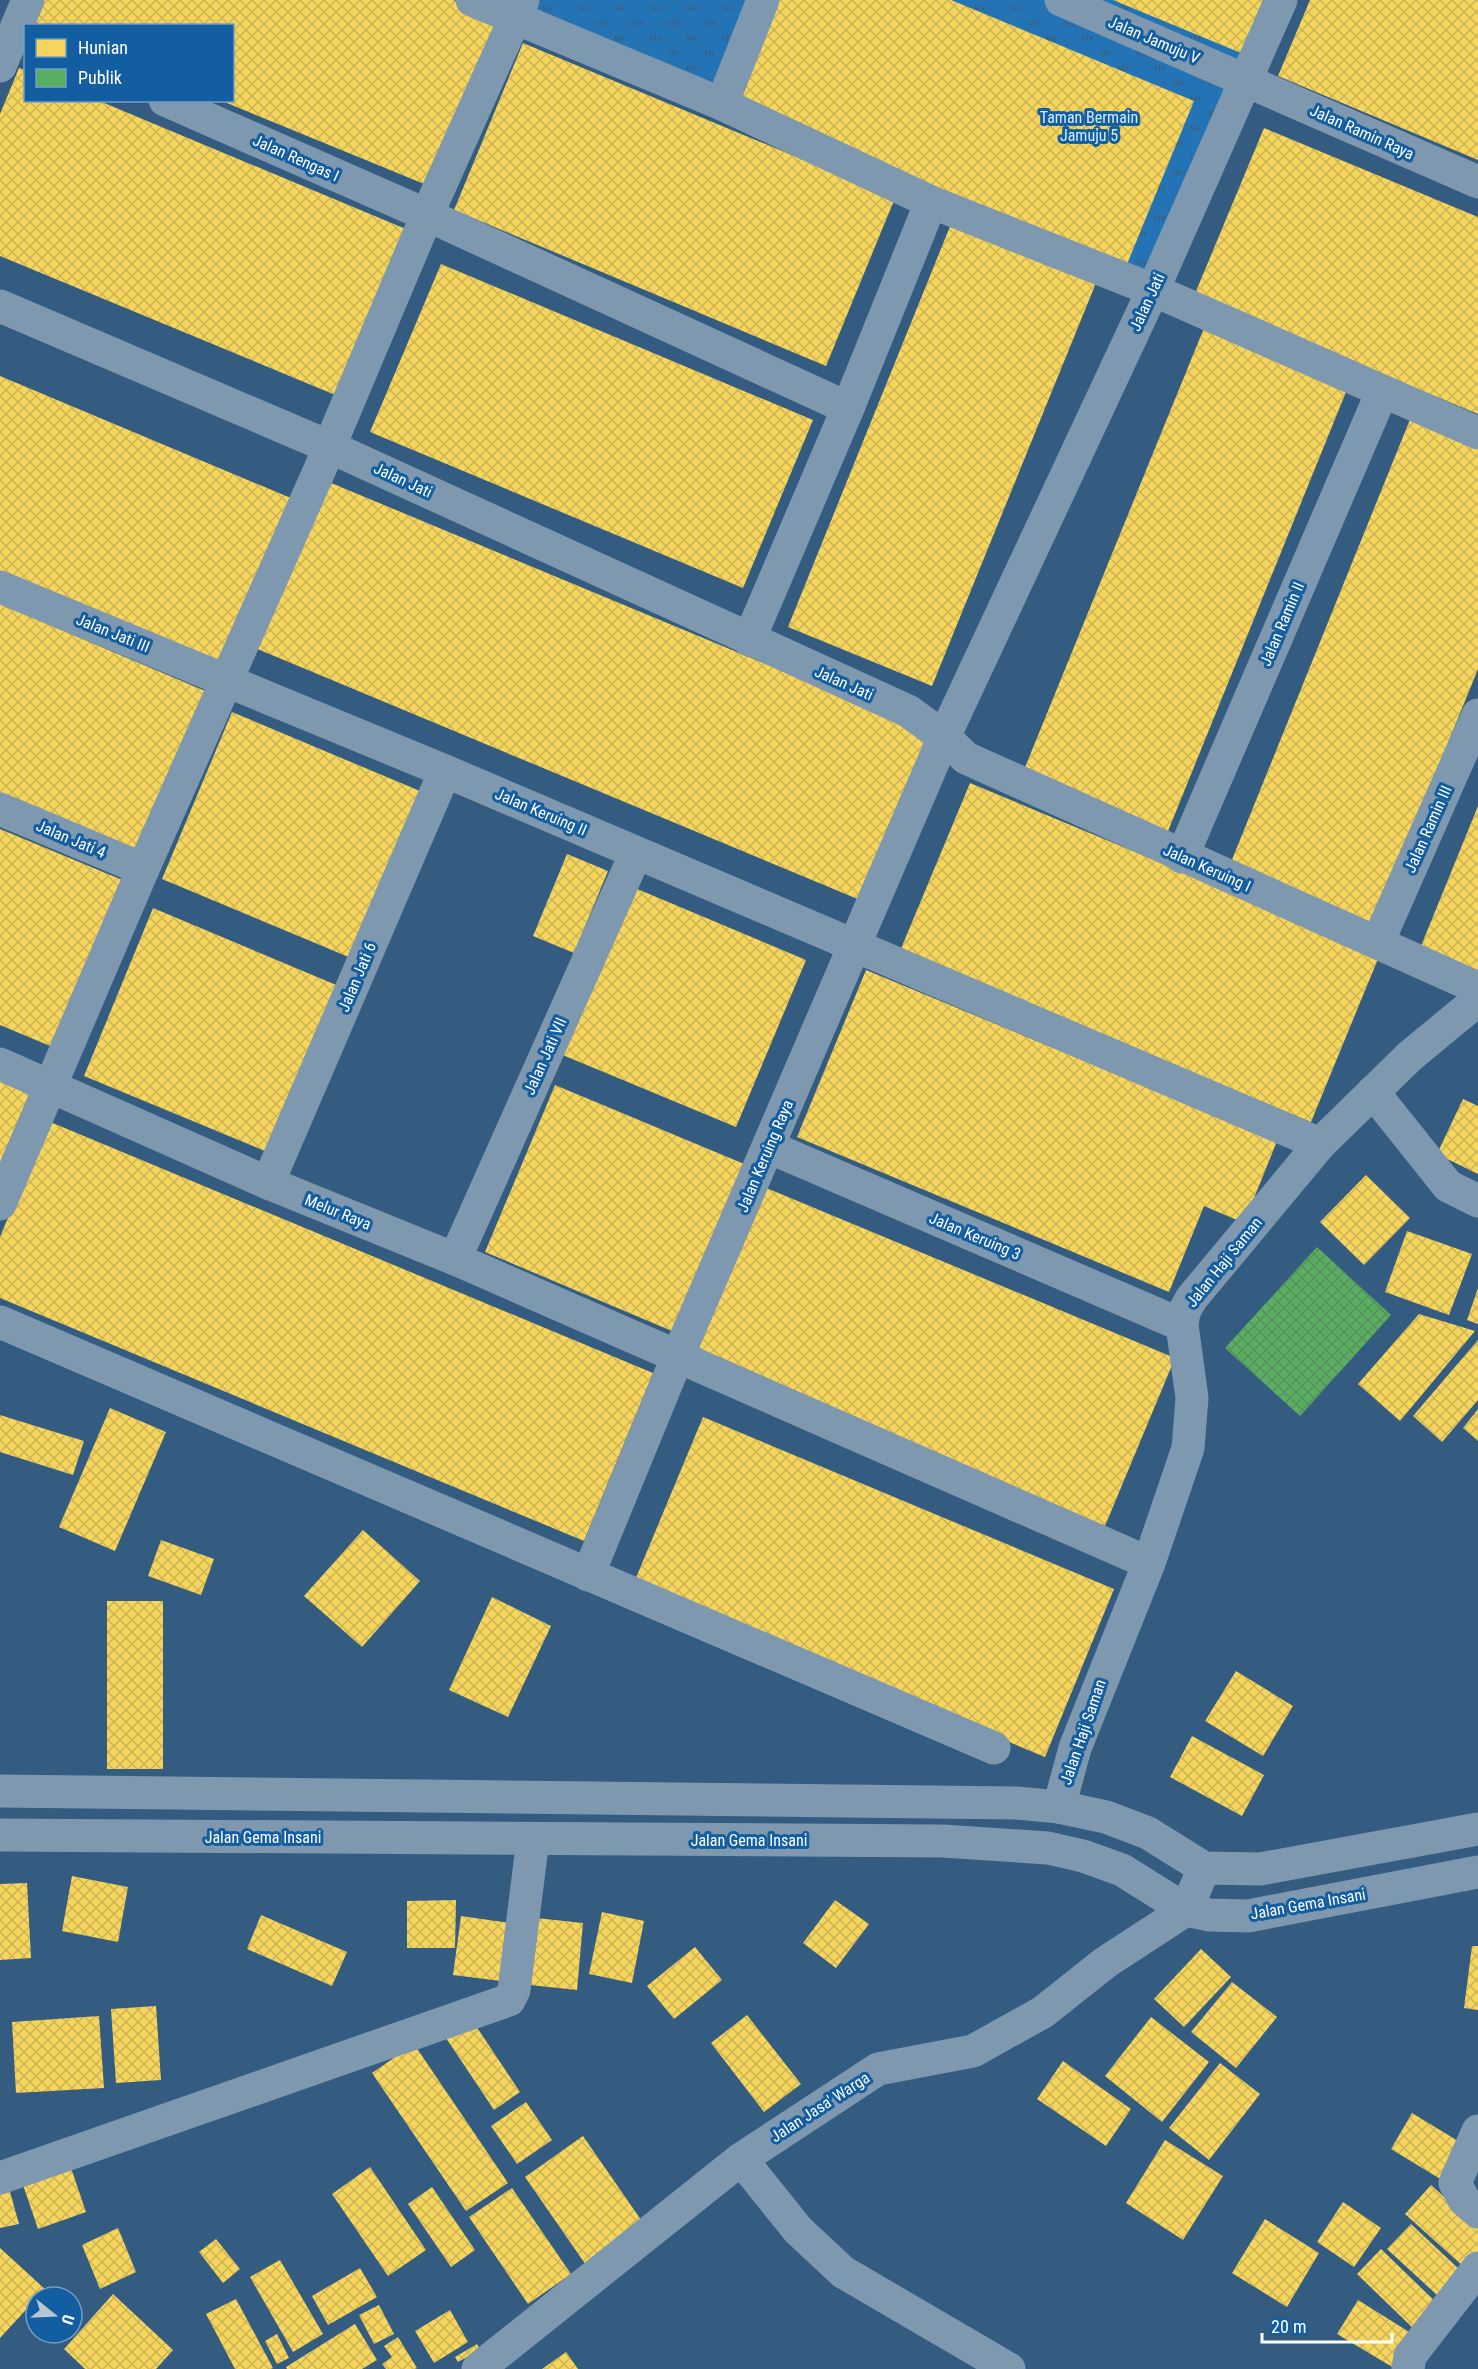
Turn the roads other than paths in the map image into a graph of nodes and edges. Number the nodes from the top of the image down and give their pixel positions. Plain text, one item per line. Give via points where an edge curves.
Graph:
1 (28, 0) edge
2 (472, 0) edge
3 (762, 0) edge
4 (1061, 0) edge
5 (1281, 0) edge
6 (519, 9) edge
7 (19, 37) edge
8 (0, 66) edge
9 (1246, 82) junction
10 (170, 102) edge
11 (722, 104) junction
12 (1478, 182) edge
13 (931, 202) junction
14 (427, 215) junction
15 (1153, 290) junction
16 (0, 306) edge
17 (1382, 392) junction
18 (848, 408) junction
19 (1478, 433) edge
20 (330, 447) junction
21 (0, 587) edge
22 (749, 640) junction
23 (227, 680) junction
24 (1478, 715) edge
25 (944, 737) junction
26 (446, 771) junction
27 (0, 809) edge
28 (636, 853) junction
29 (1182, 857) junction
30 (142, 869) junction
31 (1378, 942) junction
32 (855, 946) junction
33 (1478, 987) edge
34 (1478, 1000) edge
35 (0, 1064) edge
36 (49, 1086) junction
37 (1373, 1092) junction
38 (1320, 1144) junction
39 (769, 1147) junction
40 (268, 1183) junction
41 (1478, 1201) edge
42 (0, 1203) edge
43 (455, 1259) junction
44 (0, 1322) edge
45 (1182, 1325) junction
46 (677, 1358) junction
47 (1149, 1563) junction
48 (588, 1575) junction
49 (994, 1748) dead end
50 (0, 1791) edge
51 (1059, 1807) junction
52 (1478, 1829) edge
53 (0, 1835) edge
54 (533, 1839) junction
55 (1048, 1848) junction
56 (1322, 1857) junction
57 (1204, 1868) junction
58 (1478, 1872) edge
59 (1330, 1901) junction
60 (1186, 1910) junction
61 (1478, 2131) edge
62 (741, 2159) junction
63 (0, 2178) edge
64 (1478, 2212) edge
65 (1478, 2268) edge
66 (478, 2369) edge
67 (1009, 2369) edge
68 (1408, 2369) edge

1 - 7 street
2 - 6 street
3 - 11 street
4 - 9 street, Jalan Jamuju V
5 - 9 street, Jalan Jati
6 - 11 street
6 - 14 street
7 - 8 street
9 - 12 street, Jalan Ramin Raya
9 - 15 street, Jalan Jati
10 - 14 street, Jalan Rengas I
11 - 13 street
13 - 15 street
13 - 18 street
14 - 18 street, Jalan Rengas I
14 - 20 street
15 - 17 street
15 - 25 street, Jalan Jati
16 - 20 street, Jalan Jati
17 - 19 street
17 - 29 street, Jalan Ramin II
18 - 22 street
20 - 22 street, Jalan Jati
20 - 23 street
21 - 23 street, Jalan Jati III
22 - 25 street, Jalan Jati via 908,711
23 - 26 street, Jalan Keruing II
23 - 30 street
24 - 31 street, Jalan Ramin III
25 - 29 street, Jalan Keruing I via 966,758
25 - 32 street, Jalan Keruing Raya
26 - 28 street, Jalan Keruing II
26 - 40 street, Jalan Jati 6
27 - 30 street, Jalan Jati 4
28 - 32 street, Jalan Keruing II
28 - 43 street, Jalan Jati VII
29 - 31 street, Jalan Keruing I
30 - 36 street
31 - 33 street, Jalan Keruing I
32 - 38 street, Jalan Keruing II
32 - 39 street, Jalan Keruing Raya
34 - 37 street, Jalan Haji Saman
35 - 36 street, Melur Raya
36 - 40 street, Melur Raya
36 - 42 street
37 - 38 street, Jalan Haji Saman
37 - 41 street via 1448,1186
38 - 45 street, Jalan Haji Saman via 1191,1299
39 - 45 street, Jalan Keruing 3
39 - 46 street, Jalan Keruing Raya
40 - 43 street, Melur Raya
43 - 46 street, Melur Raya
44 - 48 street
45 - 47 street, Jalan Haji Saman via 1192,1398 1188,1448
46 - 47 street, Melur Raya
46 - 48 street, Jalan Keruing Raya
47 - 51 street, Jalan Haji Saman via 1075,1748
48 - 49 street
50 - 51 street via 1016,1803
51 - 55 street, Jalan Haji Saman
51 - 57 street via 1106,1817 1148,1833
52 - 56 street
53 - 54 street, Jalan Gema Insani
54 - 55 street, Jalan Gema Insani via 943,1841
54 - 63 street via 514,1990 509,2000
55 - 60 street, Jalan Gema Insani via 1122,1870
56 - 57 street via 1260,1869
56 - 59 street
57 - 60 street
58 - 59 street, Jalan Gema Insani
59 - 60 street, Jalan Gema Insani via 1248,1916
60 - 62 street, Jalan Jasa' Warga via 1106,1962 1043,2012 973,2051 878,2069
61 - 64 street via 1455,2183 1464,2200
62 - 66 street, Jalan Jasa' Warga
62 - 67 street via 798,2230 843,2272
65 - 68 street via 1410,2356

